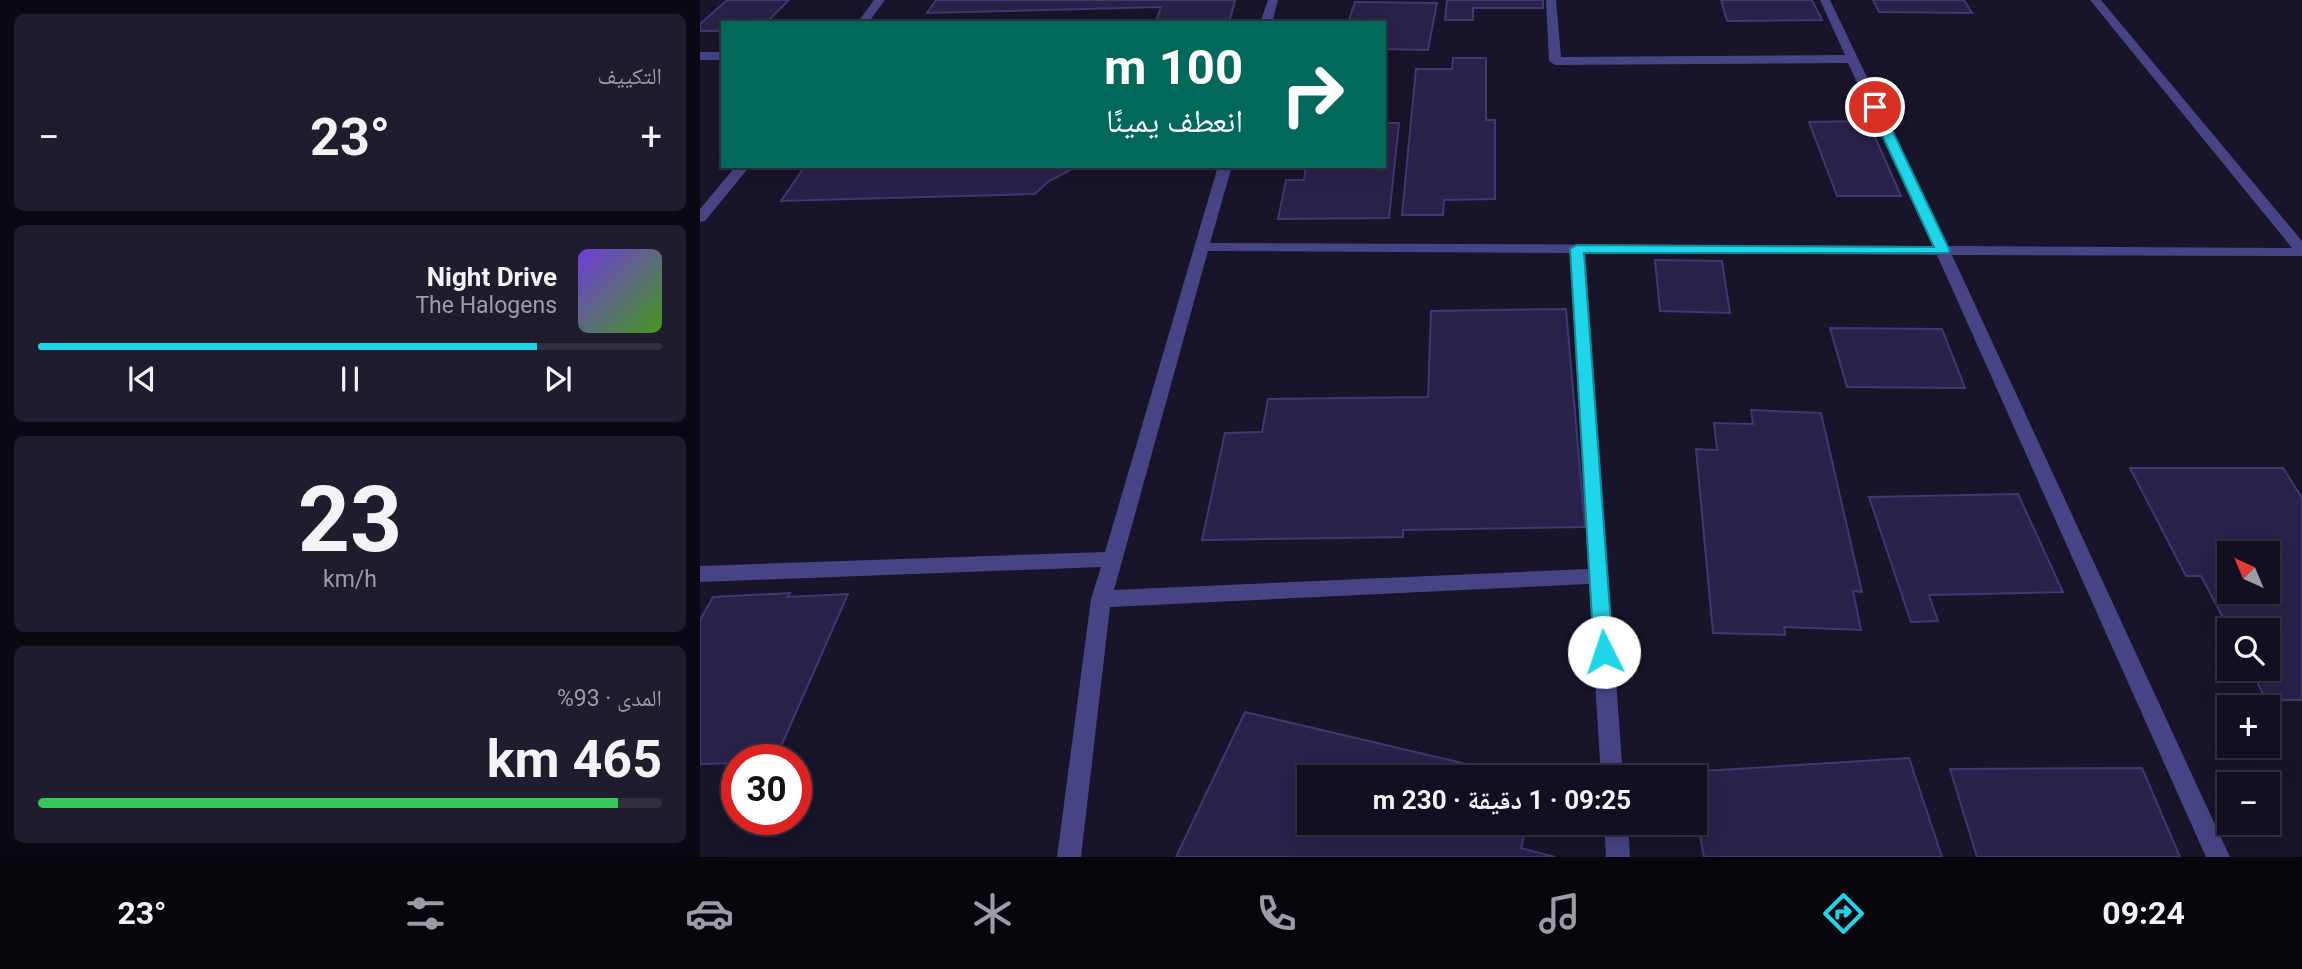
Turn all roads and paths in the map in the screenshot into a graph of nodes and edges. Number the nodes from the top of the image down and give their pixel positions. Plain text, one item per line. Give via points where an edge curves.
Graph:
1 (880, 0) edge
2 (1273, 0) edge
3 (1551, 0) edge
4 (1825, 0) edge
5 (2095, 0) edge
6 (864, 21) edge
7 (1267, 21) edge
8 (700, 56) edge
9 (721, 57) edge
10 (1853, 59) junction
11 (741, 168) edge
12 (1224, 168) edge
13 (700, 218) edge
14 (1202, 247) junction
15 (1577, 249) junction
16 (1943, 251) junction
17 (2302, 251) edge
18 (1113, 559) junction
19 (700, 574) edge
20 (1599, 576) junction
21 (1101, 600) junction
22 (1611, 765) edge
23 (1617, 835) edge
24 (1069, 857) edge
25 (1618, 857) edge
26 (2218, 857) edge

1 - 6 street
2 - 7 street
3 - 10 street via 1555,61
4 - 10 street
5 - 17 street
8 - 9 street
10 - 16 street
11 - 13 street
12 - 14 street
14 - 15 street
14 - 18 street
15 - 16 street
15 - 20 street
16 - 17 street
16 - 26 street
18 - 19 street
18 - 21 street
20 - 21 street
20 - 22 street
21 - 24 street
23 - 25 street

